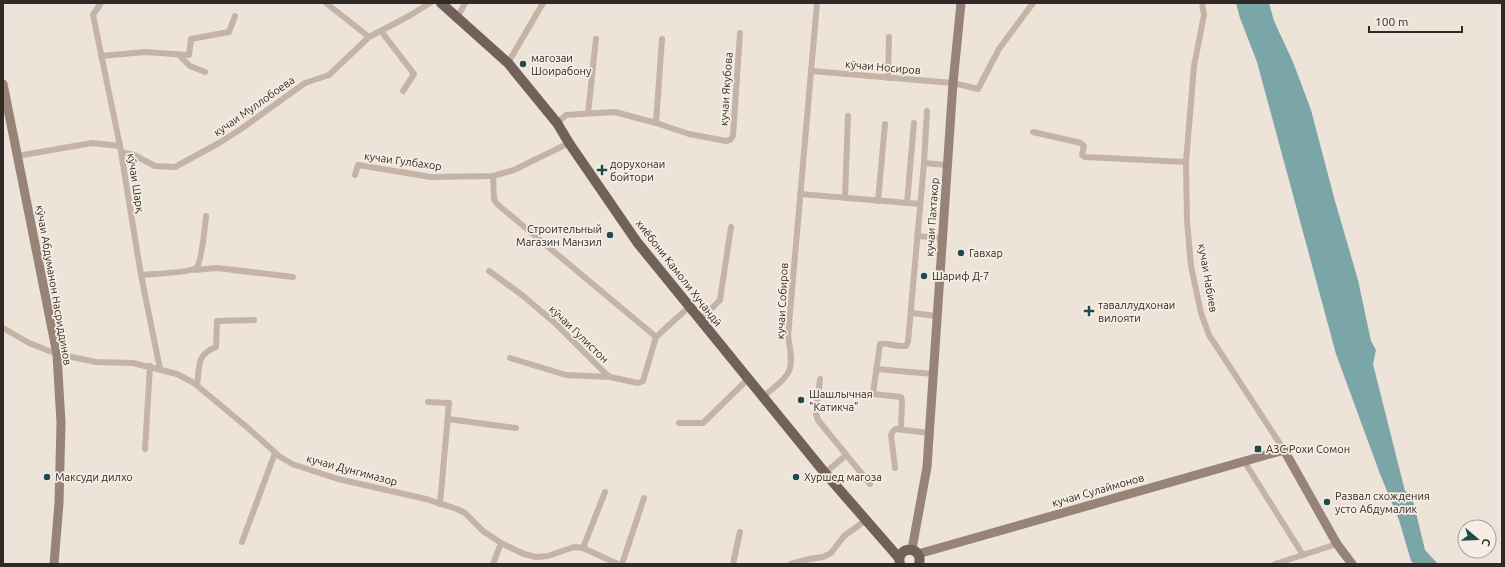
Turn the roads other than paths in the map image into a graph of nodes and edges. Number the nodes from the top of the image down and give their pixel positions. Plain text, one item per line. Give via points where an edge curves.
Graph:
1 (101, 3) edge
2 (326, 3) edge
3 (430, 3) edge
4 (441, 3) edge
5 (465, 3) edge
6 (543, 3) edge
7 (817, 3) edge
8 (961, 3) edge
9 (1033, 3) edge
10 (1202, 3) edge
11 (235, 16) dead end
12 (457, 18) junction
13 (381, 31) junction
14 (740, 33) dead end
15 (890, 36) dead end
16 (369, 37) junction
17 (596, 39) dead end
18 (662, 39) dead end
19 (179, 55) junction
20 (101, 56) junction
21 (508, 63) junction
22 (811, 71) junction
23 (205, 72) dead end
24 (888, 78) junction
25 (953, 83) junction
26 (3, 84) edge
27 (403, 91) dead end
28 (927, 111) dead end
29 (588, 112) junction
30 (848, 116) dead end
31 (557, 123) junction
32 (656, 123) junction
33 (914, 123) dead end
34 (884, 124) dead end
35 (1032, 132) dead end
36 (569, 143) junction
37 (120, 149) junction
38 (17, 156) junction
39 (1186, 162) junction
40 (924, 163) junction
41 (947, 165) junction
42 (355, 174) dead end
43 (493, 176) junction
44 (800, 194) junction
45 (845, 198) junction
46 (878, 201) junction
47 (907, 203) junction
48 (920, 204) junction
49 (206, 216) dead end
50 (730, 228) dead end
51 (917, 236) junction
52 (942, 238) junction
53 (192, 270) junction
54 (489, 271) dead end
55 (141, 275) junction
56 (293, 277) dead end
57 (689, 307) junction
58 (911, 313) junction
59 (937, 316) junction
60 (254, 320) dead end
61 (700, 320) junction
62 (3, 328) edge
63 (656, 337) junction
64 (57, 354) junction
65 (510, 358) dead end
66 (150, 366) junction
67 (160, 369) junction
68 (876, 369) junction
69 (933, 374) junction
70 (610, 377) junction
71 (748, 379) junction
72 (820, 379) dead end
73 (197, 385) junction
74 (763, 397) junction
75 (428, 402) dead end
76 (448, 419) junction
77 (680, 423) dead end
78 (516, 428) dead end
79 (901, 430) junction
80 (929, 433) junction
81 (144, 450) dead end
82 (1284, 450) junction
83 (275, 453) junction
84 (846, 455) junction
85 (1244, 461) junction
86 (895, 468) dead end
87 (824, 473) junction
88 (870, 484) dead end
89 (605, 492) dead end
90 (644, 498) dead end
91 (440, 504) junction
92 (865, 521) junction
93 (740, 532) dead end
94 (242, 542) dead end
95 (501, 543) junction
96 (885, 544) junction
97 (1337, 544) junction
98 (583, 548) junction
99 (1304, 555) junction
100 (916, 557) edge
101 (899, 561) edge
102 (809, 562) edge
103 (54, 564) edge
104 (493, 564) edge
105 (618, 564) edge
106 (622, 564) edge
107 (733, 564) edge
108 (791, 564) edge
109 (1275, 564) edge
110 (1352, 564) edge

1 - 20 street, кӯчаи Шарқ via 93,15
2 - 16 street
3 - 13 street, кучаи Муллобоева
4 - 12 main road, хиёбони Камоли Хуҷандӣ
5 - 12 street
6 - 21 street
7 - 22 street, кучаи Собиров
8 - 25 main road, кучаи Пахтакор
9 - 25 street, кӯчаи Носиров via 999,49 978,89
10 - 39 street, кучаи Набиев via 1204,15 1194,66
11 - 19 street via 229,32 191,39 189,55
12 - 21 main road, хиёбони Камоли Хуҷандӣ
13 - 16 street, кучаи Муллобоева
13 - 27 street via 414,74
14 - 32 street, кучаи Якубова via 733,136 730,140 689,134
15 - 24 street
16 - 37 street, кучаи Муллобоева via 329,75 305,83 241,129 175,167 155,166
17 - 29 street
18 - 32 street
19 - 20 street via 145,52
19 - 23 street via 190,66
20 - 37 street, кӯчаи Шарқ
21 - 31 main road, хиёбони Камоли Хуҷандӣ
22 - 24 street, кӯчаи Носиров
22 - 44 street, кучаи Собиров
24 - 25 street, кӯчаи Носиров
25 - 41 main road, кучаи Пахтакор
26 - 38 main road, кӯчаи Абдуманон Насриддинов
28 - 40 street, кучаи Пахтакор
29 - 31 street, кучаи Якубова via 566,115
29 - 32 street, кучаи Якубова via 614,112
30 - 45 street
31 - 36 main road, хиёбони Камоли Хуҷандӣ
33 - 47 street
34 - 46 street
35 - 39 street via 1081,143 1084,146 1081,153 1085,157
36 - 43 street, кучаи Гулбахор via 514,170
36 - 57 main road, хиёбони Камоли Хуҷандӣ via 637,242
37 - 38 street, кучаи Муллобоева via 92,143
37 - 55 street, кӯчаи Шарқ
38 - 64 main road, кӯчаи Абдуманон Насриддинов
39 - 82 street, кучаи Набиев via 1186,221 1191,266 1201,313 1209,335
40 - 41 street
40 - 48 street, кучаи Пахтакор
41 - 52 main road, кучаи Пахтакор
42 - 43 street, кучаи Гулбахор via 358,165 431,177
43 - 63 street via 494,199 497,204
44 - 45 street
44 - 74 street, кучаи Собиров via 788,336 792,356 791,368
45 - 46 street
46 - 47 street
47 - 48 street
48 - 51 street, кучаи Пахтакор
49 - 53 street via 200,261 197,268
50 - 61 street via 720,300
51 - 52 street
51 - 58 street, кучаи Пахтакор
52 - 59 main road, кучаи Пахтакор
53 - 55 street
53 - 56 street via 217,268
54 - 70 street, кӯчаи Гулистон via 555,323
55 - 67 street, кӯчаи Шарқ
57 - 61 main road, хиёбони Камоли Хуҷандӣ
57 - 63 street
58 - 59 street
58 - 68 street, кучаи Пахтакор via 906,346 897,347 882,342
59 - 69 main road, кучаи Пахтакор
60 - 73 street via 217,321 216,347 206,351 201,358
61 - 71 main road, хиёбони Камоли Хуҷандӣ
62 - 64 street, кучаи Дунгимазор via 28,343
63 - 70 street, кӯчаи Гулистон via 643,381 638,383
64 - 66 street, кучаи Дунгимазор via 96,362
64 - 103 main road, кӯчаи Абдуманон Насриддинов via 61,430
65 - 70 street via 566,375
66 - 67 street, кучаи Дунгимазор
66 - 81 street
67 - 73 street, кучаи Дунгимазор via 177,374
68 - 69 street
68 - 79 street, кучаи Пахтакор via 873,394 901,397
69 - 80 main road, кучаи Пахтакор
71 - 74 main road, хиёбони Камоли Хуҷандӣ
71 - 77 street via 703,423
72 - 84 street via 816,414 818,420
73 - 83 street, кучаи Дунгимазор
74 - 87 main road, хиёбони Камоли Хуҷандӣ
75 - 76 street via 449,402
76 - 78 street
76 - 91 street
79 - 80 street
79 - 86 street via 896,429 891,435
80 - 100 main road, кучаи Пахтакор
82 - 85 main road, кучаи Сулаймонов
82 - 97 main road, кучаи Набиев
83 - 91 street, кучаи Дунгимазор via 292,464 338,479
83 - 94 street
84 - 87 street
84 - 88 street
85 - 99 street
85 - 100 main road, кучаи Сулаймонов
87 - 92 main road, хиёбони Камоли Хуҷандӣ
89 - 98 street
90 - 106 street
91 - 95 street, кучаи Дунгимазор via 465,513
92 - 96 main road, хиёбони Камоли Хуҷандӣ
92 - 102 street via 844,536 831,553
93 - 107 street
95 - 98 street, кучаи Дунгимазор via 536,557 548,556 574,547
95 - 104 street
96 - 100 main road via 906,547
96 - 101 main road, хиёбони Камоли Хуҷандӣ
97 - 99 street
97 - 110 main road, кучаи Набиев
98 - 105 street
99 - 109 street
100 - 101 main road via 902,552
102 - 108 street

